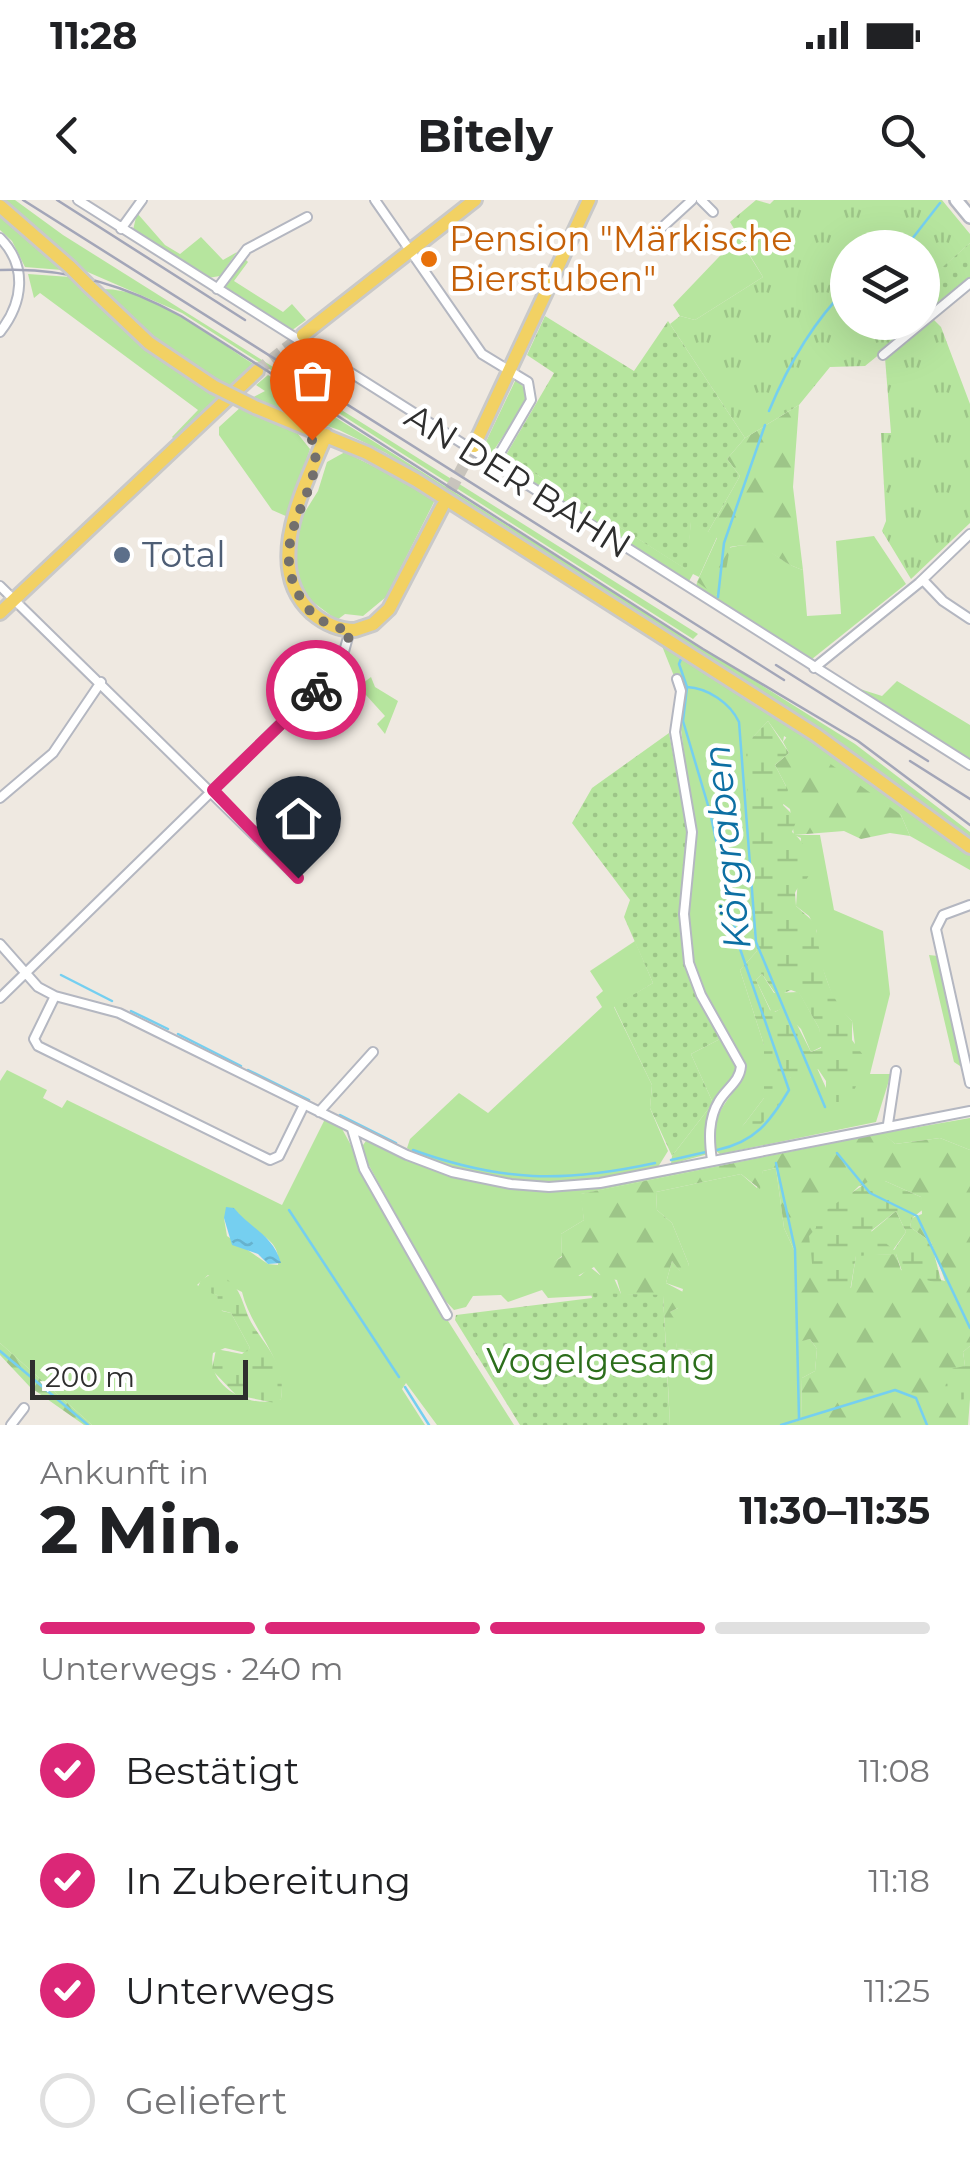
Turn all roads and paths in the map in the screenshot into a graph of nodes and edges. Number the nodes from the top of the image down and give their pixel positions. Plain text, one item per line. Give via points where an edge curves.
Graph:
1 (78, 200) edge
2 (142, 200) edge
3 (375, 200) edge
4 (475, 200) edge
5 (589, 200) edge
6 (692, 200) edge
7 (701, 200) edge
8 (957, 202) edge
9 (0, 206) edge
10 (713, 212) dead end
11 (306, 217) dead end
12 (970, 217) edge
13 (122, 229) junction
14 (0, 238) edge
15 (644, 244) dead end
16 (410, 251) junction
17 (970, 283) edge
18 (217, 289) junction
19 (0, 332) edge
20 (303, 335) tunnel mouth
21 (883, 355) dead end
22 (510, 369) junction
23 (258, 371) tunnel mouth
24 (292, 422) junction
25 (331, 437) junction
26 (474, 446) tunnel mouth
27 (318, 455) junction
28 (493, 465) junction
29 (442, 507) tunnel mouth
30 (297, 512) junction
31 (970, 534) edge
32 (923, 580) junction
33 (0, 586) edge
34 (15, 599) junction
35 (0, 614) edge
36 (970, 619) edge
37 (350, 630) junction
38 (814, 668) junction
39 (677, 679) dead end
40 (101, 682) junction
41 (970, 765) edge
42 (213, 790) junction
43 (0, 798) edge
44 (970, 847) edge
45 (298, 878) dead end
46 (970, 906) edge
47 (0, 944) edge
48 (25, 973) junction
49 (55, 996) junction
50 (0, 998) edge
51 (373, 1052) dead end
52 (896, 1070) dead end
53 (970, 1083) edge
54 (304, 1105) junction
55 (970, 1111) edge
56 (319, 1112) junction
57 (888, 1124) junction
58 (352, 1129) junction
59 (712, 1160) junction
60 (447, 1315) dead end
61 (24, 1408) dead end
62 (12, 1425) edge

1 - 13 street, AN DER BAHN
2 - 13 street
3 - 16 street
4 - 16 main road
5 - 22 main road
6 - 15 street
7 - 10 street
8 - 12 street
9 - 24 main road, bridge via 149,343 213,386
11 - 18 street via 246,249
13 - 18 street, AN DER BAHN
14 - 19 street via 18,270 18,302
16 - 20 main road
16 - 22 street via 484,358
17 - 21 street
18 - 28 street, AN DER BAHN
22 - 26 main road
22 - 28 street via 528,382 531,400
23 - 34 main road
24 - 25 main road
24 - 27 main road
25 - 27 main road
25 - 30 main road
25 - 44 main road via 416,480 816,735
27 - 30 main road
28 - 38 street, AN DER BAHN
29 - 37 main road via 389,609 369,627
30 - 37 main road via 288,550 294,586 316,616
31 - 32 street
32 - 36 street
32 - 38 street
33 - 34 street
34 - 35 main road
34 - 40 street
37 - 42 street via 340,666
38 - 41 street, AN DER BAHN
39 - 59 street via 675,732 692,832 684,914 689,963 742,1066 716,1107 709,1133
40 - 42 street
40 - 43 street via 53,753
42 - 45 street
42 - 48 street
46 - 53 street via 949,911 936,929
47 - 48 street
48 - 49 street
48 - 50 street
49 - 54 street via 112,1010
49 - 54 street via 34,1043 270,1160
51 - 56 street
52 - 57 street
54 - 56 street
55 - 57 street
56 - 58 street
57 - 59 street
58 - 59 street via 452,1172 549,1187
58 - 60 street via 364,1169
61 - 62 street

